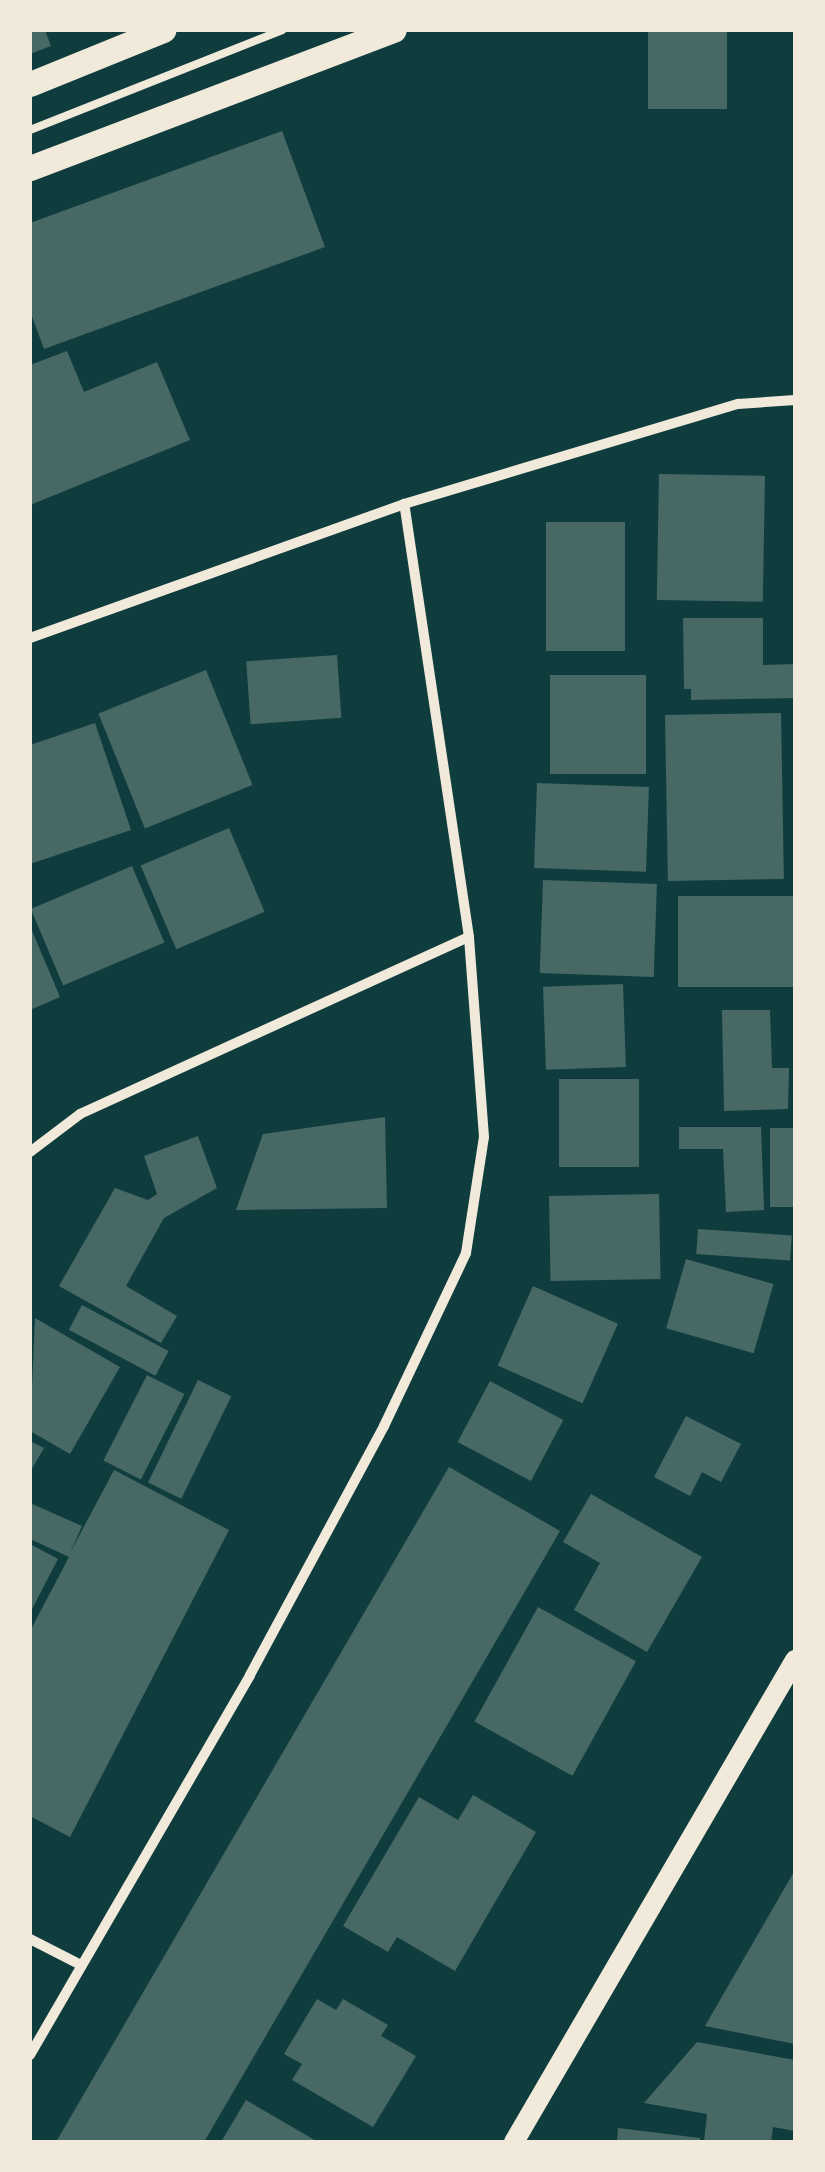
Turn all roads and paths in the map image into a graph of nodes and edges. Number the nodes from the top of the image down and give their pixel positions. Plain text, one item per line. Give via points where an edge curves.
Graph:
1 (163, 30) edge
2 (282, 30) edge
3 (394, 30) edge
4 (30, 84) edge
5 (30, 130) edge
6 (30, 168) edge
7 (795, 400) edge
8 (404, 504) junction
9 (30, 638) edge
10 (469, 936) junction
11 (30, 1152) edge
12 (795, 1660) edge
13 (30, 1938) edge
14 (79, 1964) junction
15 (30, 2055) edge
16 (514, 2142) edge

1 - 4 main road
2 - 5 lane
3 - 6 main road
7 - 8 street via 738,404
8 - 9 street
8 - 10 street
10 - 11 street via 80,1114
10 - 14 street via 484,1137 466,1253 384,1426 250,1675
12 - 16 main road
13 - 14 street
14 - 15 street

